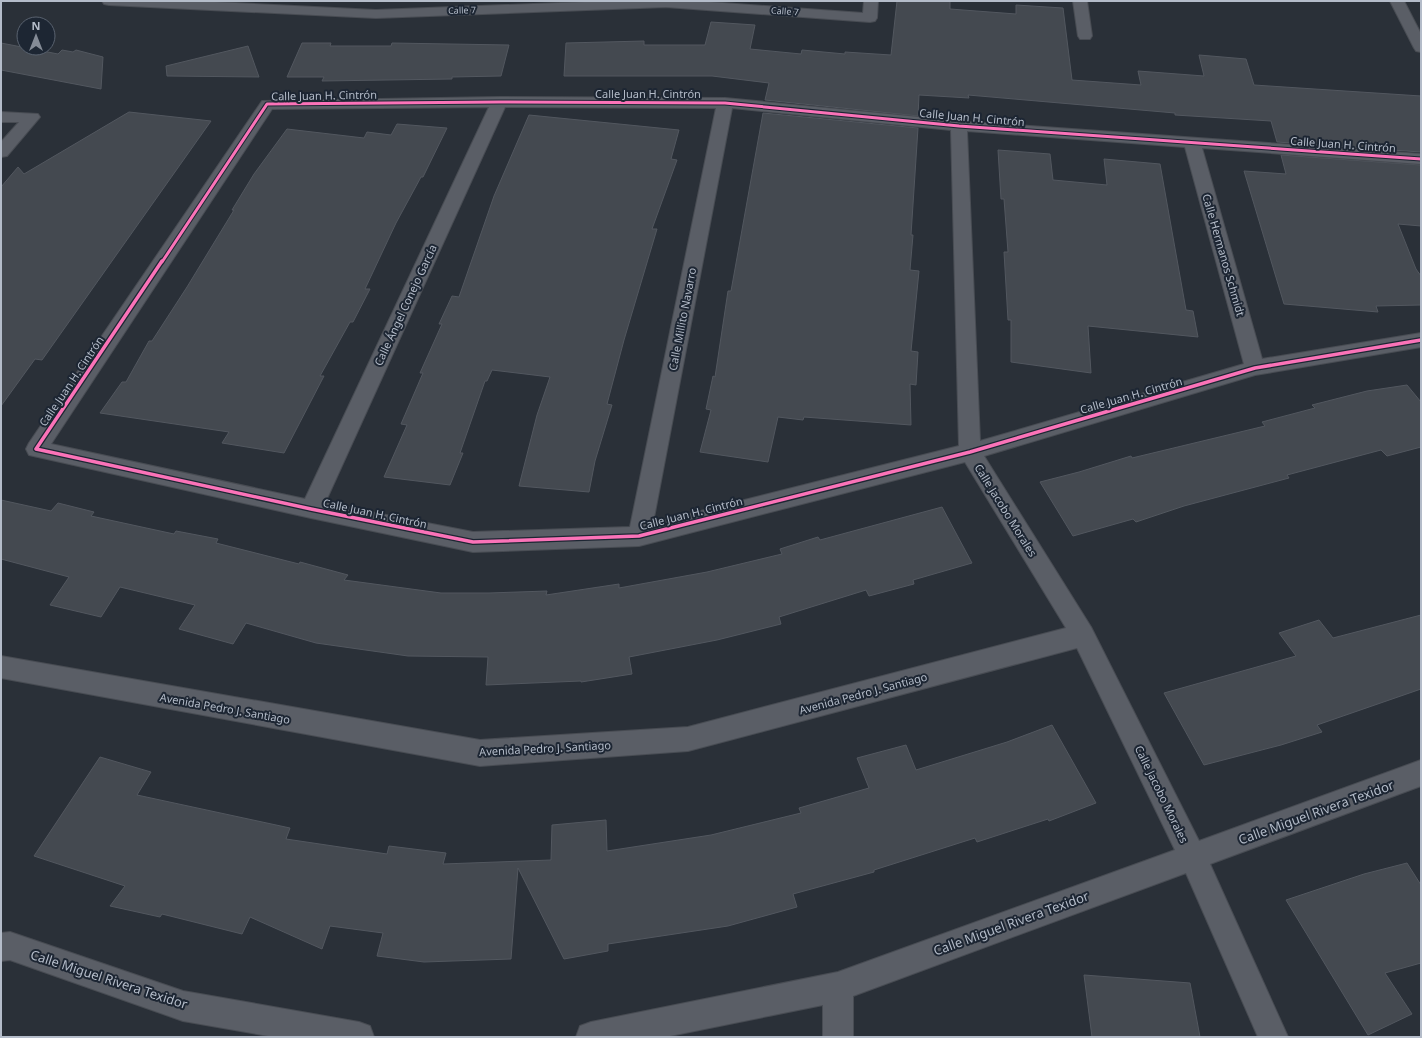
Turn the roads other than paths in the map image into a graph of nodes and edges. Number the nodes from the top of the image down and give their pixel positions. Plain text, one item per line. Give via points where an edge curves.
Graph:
1 (109, 1) edge
2 (871, 1) edge
3 (1080, 1) edge
4 (1397, 1) edge
5 (666, 2) edge
6 (259, 5) edge
7 (1086, 36) dead end
8 (1421, 48) edge
9 (498, 102) junction
10 (725, 103) junction
11 (1, 117) edge
12 (959, 126) junction
13 (1192, 142) junction
14 (1, 152) edge
15 (1421, 159) edge
16 (1421, 340) edge
17 (1255, 368) junction
18 (970, 452) junction
19 (311, 509) junction
20 (639, 536) junction
21 (1083, 635) junction
22 (1, 667) edge
23 (1421, 773) edge
24 (1193, 857) junction
25 (1, 947) edge
26 (838, 986) junction
27 (360, 1037) edge
28 (592, 1037) edge
29 (838, 1037) edge
30 (1273, 1037) edge

1 - 6 street, Calle 7
2 - 5 street, Calle 7 via 870,18
3 - 7 street
4 - 8 street
5 - 6 street, Calle 7 via 376,14
9 - 10 street, Calle Juan H. Cintrón
9 - 19 street, Calle Ángel Conejo García
9 - 19 street, Calle Juan H. Cintrón via 267,104 36,449
10 - 12 street, Calle Juan H. Cintrón
10 - 20 street, Calle Millito Navarro
11 - 14 street via 32,117
12 - 13 street, Calle Juan H. Cintrón
12 - 18 street, Calle Jacobo Morales
13 - 15 street, Calle Juan H. Cintrón
13 - 17 street, Calle Hermanos Schmidt
16 - 17 street, Calle Juan H. Cintrón
17 - 18 street, Calle Juan H. Cintrón
18 - 20 street, Calle Juan H. Cintrón
18 - 21 street, Calle Jacobo Morales
19 - 20 street, Calle Juan H. Cintrón via 473,542
21 - 22 street, Avenida Pedro J. Santiago via 688,739 480,753
21 - 24 street, Calle Jacobo Morales
23 - 24 street, Calle Miguel Rivera Texidor
24 - 26 street, Calle Miguel Rivera Texidor
24 - 30 street, Calle Jacobo Morales
25 - 27 street, Calle Miguel Rivera Texidor via 10,946 183,1006
26 - 28 street, Calle Miguel Rivera Texidor
26 - 29 street

